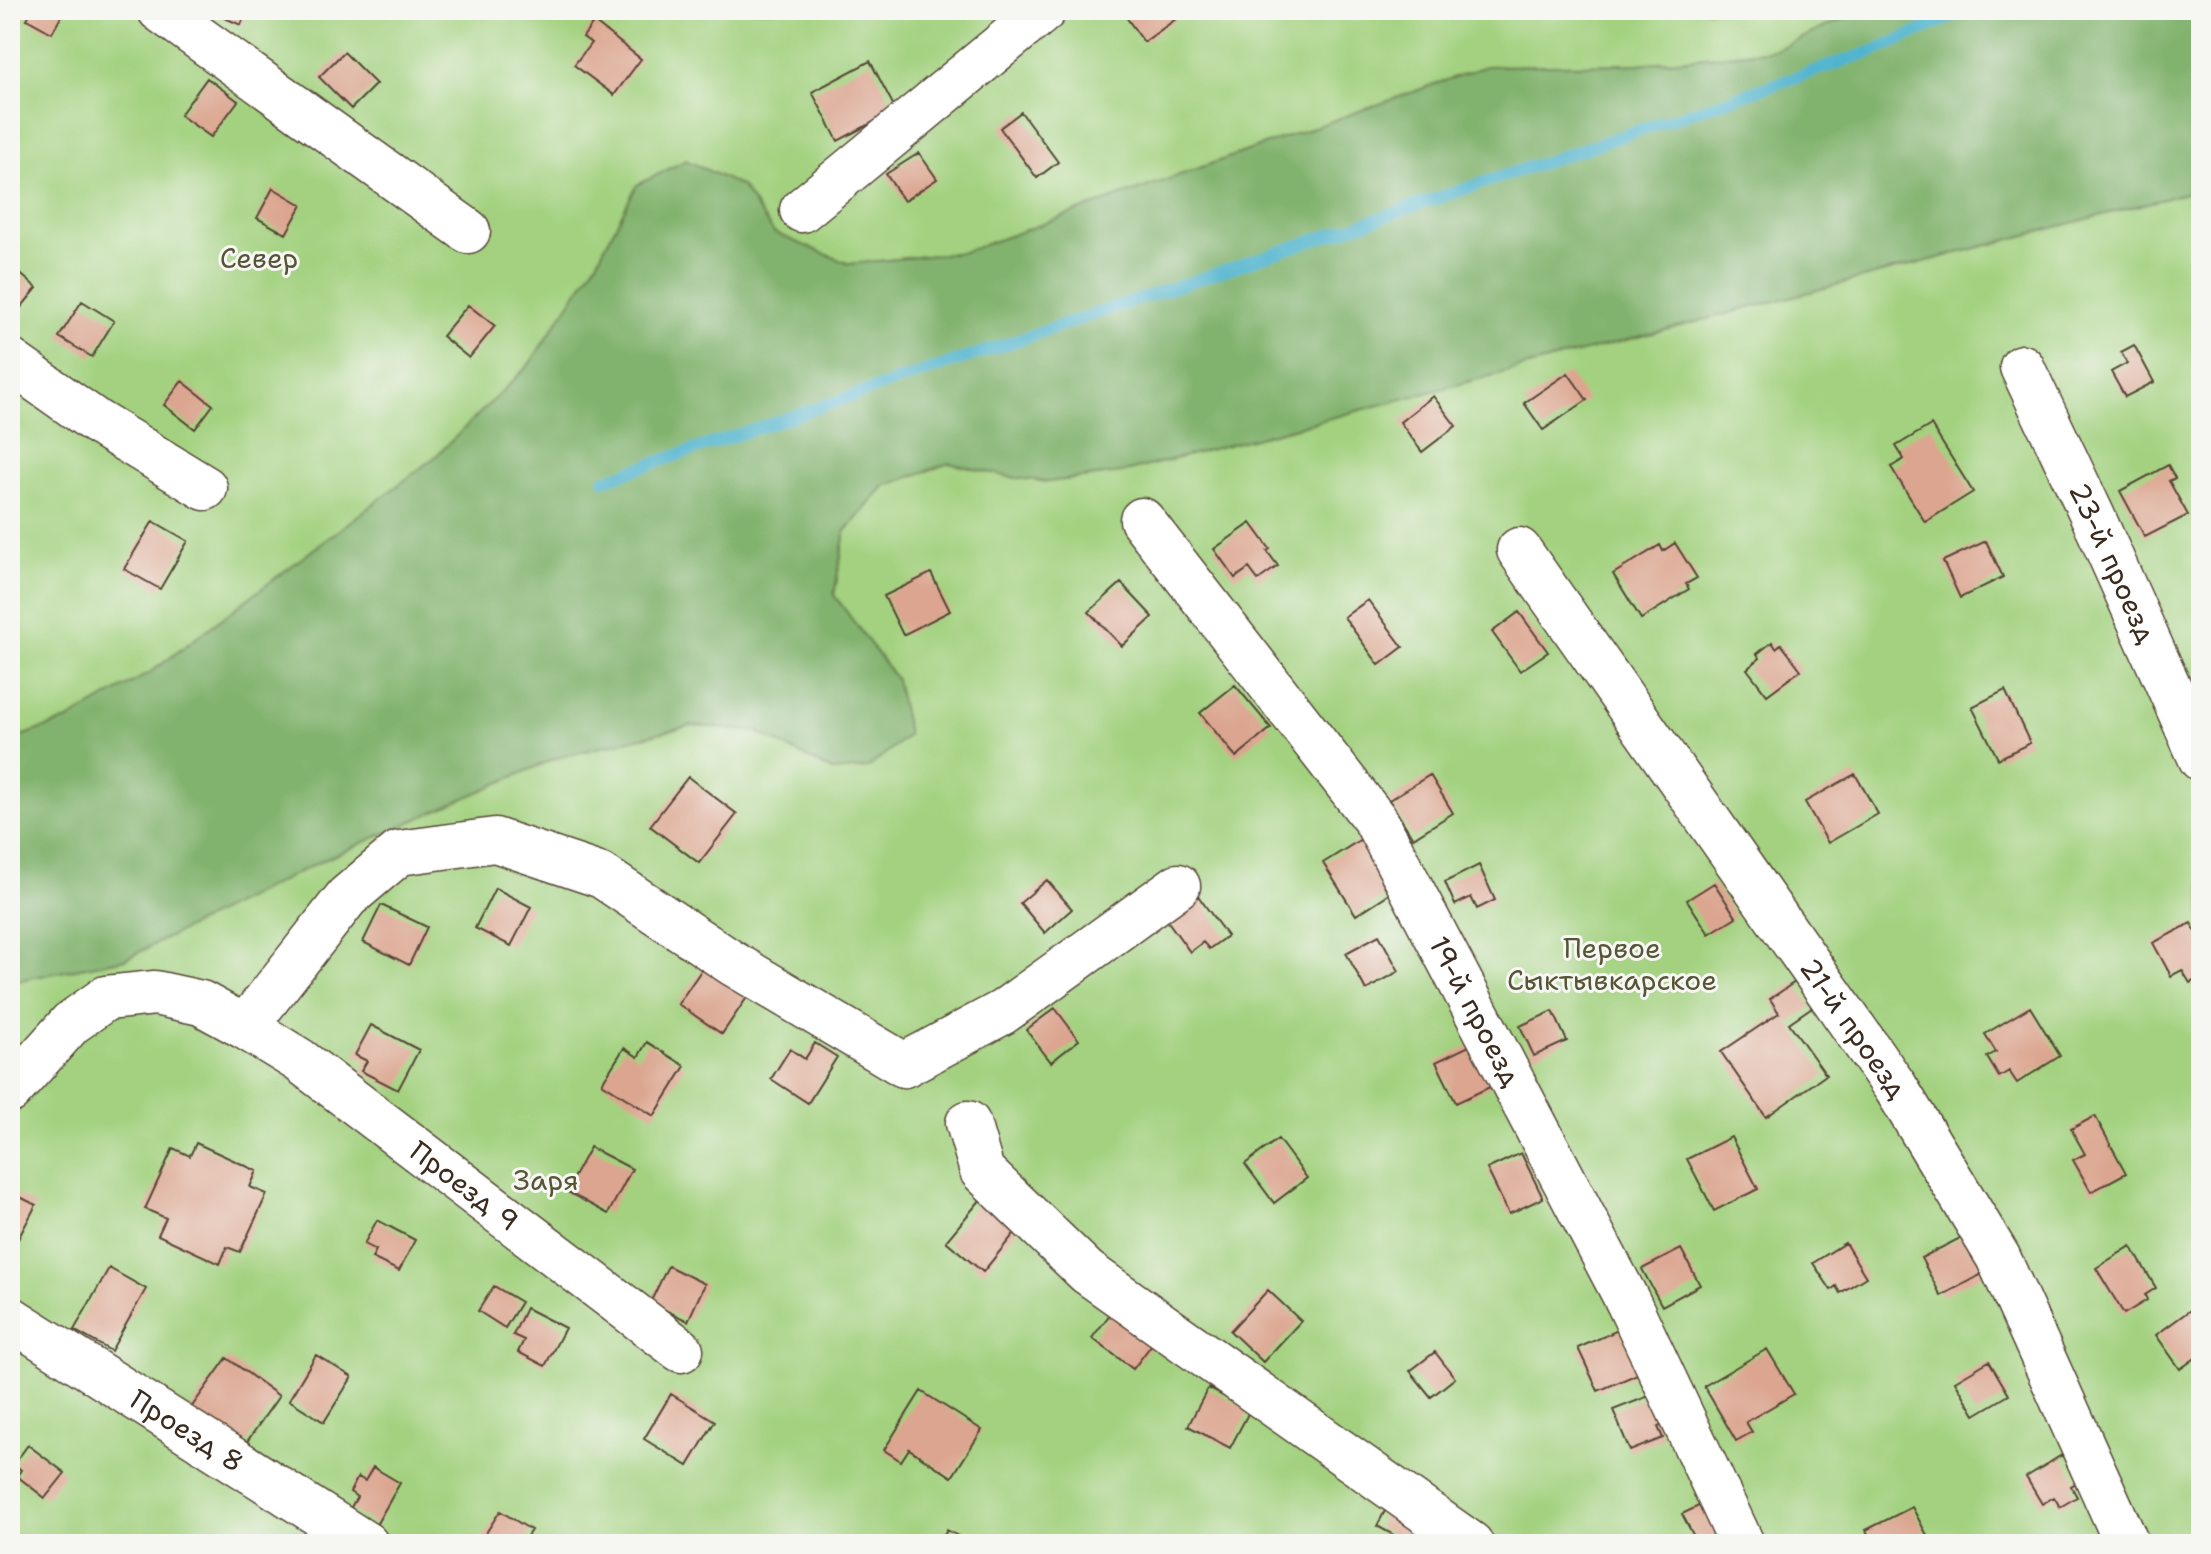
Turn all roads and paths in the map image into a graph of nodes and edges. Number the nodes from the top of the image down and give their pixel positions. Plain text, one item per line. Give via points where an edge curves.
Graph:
1 (160, 10) edge
2 (1044, 10) edge
3 (802, 210) dead end
4 (468, 231) dead end
5 (10, 361) edge
6 (2022, 367) dead end
7 (205, 488) dead end
8 (1142, 520) dead end
9 (1519, 550) dead end
10 (2201, 759) edge
11 (1178, 886) dead end
12 (245, 1027) junction
13 (10, 1091) edge
14 (968, 1123) dead end
15 (10, 1318) edge
16 (681, 1350) dead end
17 (366, 1544) edge
18 (1471, 1544) edge
19 (1742, 1544) edge
20 (2127, 1544) edge

1 - 4 street
2 - 3 street
5 - 7 street
6 - 10 street, 23-й проезд
8 - 19 street, 19-й проезд via 1376,821 1628,1302
9 - 20 street, 21-й проезд via 1896,1088 1998,1257
11 - 12 street via 1003,1012 904,1065 732,963 602,876 495,840 399,853 347,897
12 - 13 street, Проезд 9 via 201,1003 155,993 106,998 71,1023
12 - 16 street, Проезд 9 via 299,1060
14 - 18 street via 982,1171 1087,1272
15 - 17 street, Проезд 8

